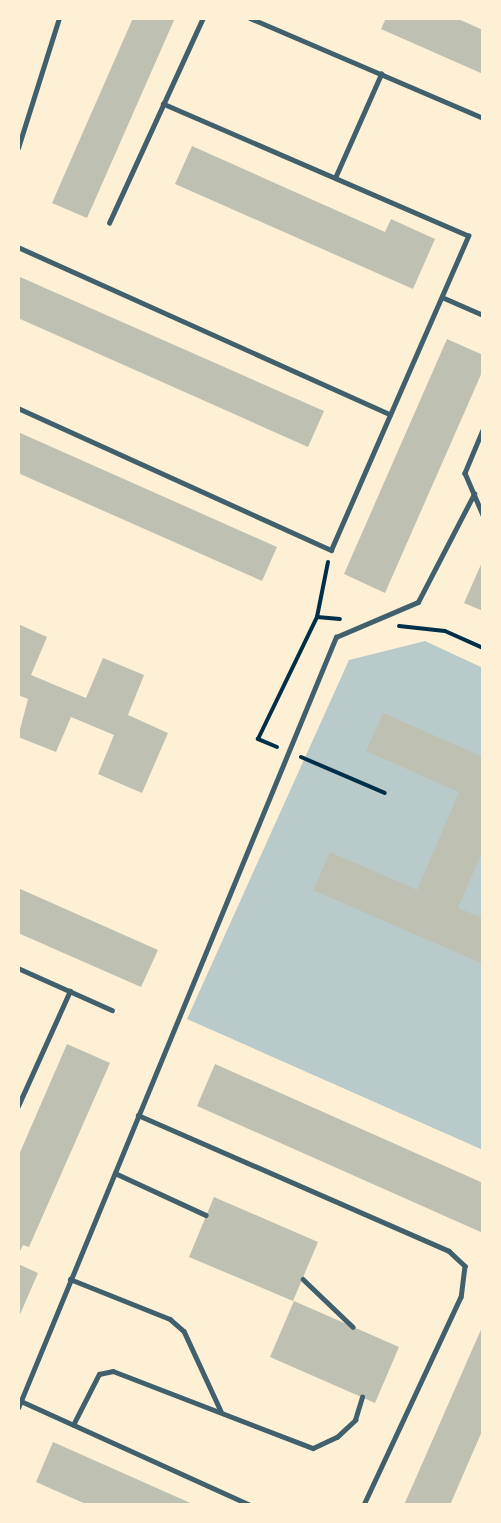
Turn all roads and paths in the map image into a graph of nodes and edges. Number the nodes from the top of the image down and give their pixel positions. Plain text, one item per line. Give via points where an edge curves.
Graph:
1 (59, 18) edge
2 (203, 18) edge
3 (250, 18) edge
4 (381, 74) junction
5 (163, 104) junction
6 (483, 118) edge
7 (18, 148) edge
8 (334, 178) junction
9 (109, 223) dead end
10 (18, 247) edge
11 (442, 297) junction
12 (483, 315) edge
13 (18, 408) edge
14 (390, 414) junction
15 (483, 430) edge
16 (474, 494) junction
17 (483, 515) edge
18 (317, 617) dead end
19 (373, 622) junction
20 (483, 648) edge
21 (18, 968) edge
22 (70, 991) junction
23 (112, 1010) dead end
24 (18, 1106) edge
25 (138, 1115) junction
26 (115, 1173) junction
27 (206, 1215) dead end
28 (70, 1279) junction
29 (303, 1279) dead end
30 (353, 1327) dead end
31 (362, 1397) dead end
32 (21, 1401) junction
33 (18, 1407) edge
34 (221, 1411) junction
35 (73, 1425) junction
36 (250, 1505) edge
37 (364, 1505) edge

1 - 7 lane
2 - 5 lane
3 - 4 lane
4 - 6 lane
4 - 8 lane
5 - 8 lane
5 - 9 lane
8 - 11 lane via 468,236
10 - 14 lane
11 - 12 lane
11 - 14 lane
13 - 14 lane via 331,550
15 - 16 lane via 465,474
16 - 17 lane
16 - 19 lane via 418,602
18 - 19 path
19 - 20 path via 445,632
19 - 25 lane via 336,637
21 - 22 lane
22 - 23 lane
22 - 24 lane
25 - 26 lane
25 - 37 lane via 448,1251 465,1266 461,1297
26 - 27 lane
26 - 28 lane
28 - 32 lane
28 - 34 lane via 170,1319 184,1331
29 - 30 lane
31 - 34 lane via 355,1420 337,1437 312,1448
32 - 33 lane
32 - 35 lane
34 - 35 lane via 112,1371 99,1374
35 - 36 lane

